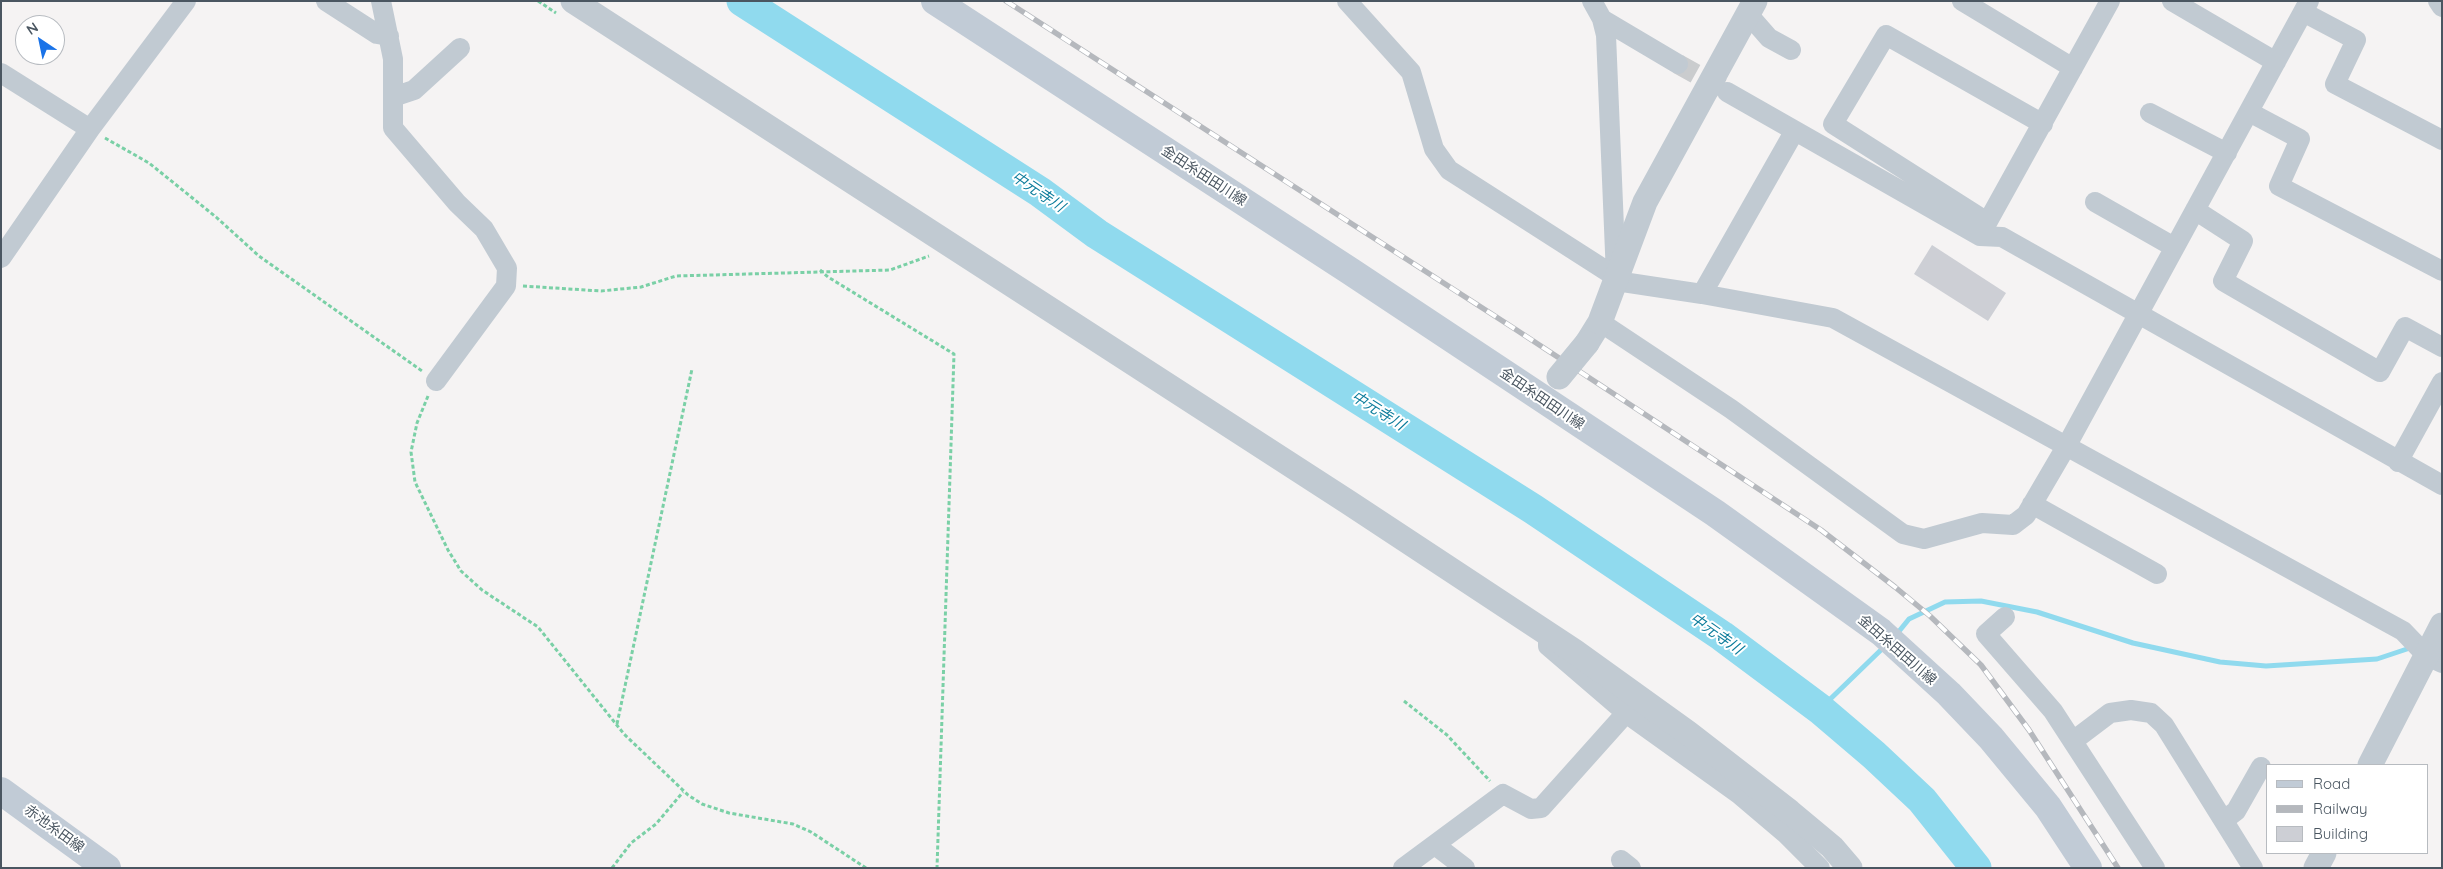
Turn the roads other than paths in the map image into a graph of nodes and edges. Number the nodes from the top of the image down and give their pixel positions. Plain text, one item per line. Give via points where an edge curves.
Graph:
1 (186, 1) edge
2 (326, 1) edge
3 (382, 1) edge
4 (573, 1) edge
5 (934, 1) edge
6 (1347, 1) edge
7 (1592, 1) edge
8 (1962, 1) edge
9 (2110, 1) edge
10 (2172, 1) edge
11 (2438, 1) edge
12 (2306, 7) edge
13 (2442, 7) edge
14 (1752, 8) edge
15 (1602, 19) junction
16 (389, 36) junction
17 (460, 48) dead end
18 (1790, 50) dead end
19 (2276, 62) junction
20 (1678, 64) tunnel mouth
21 (2073, 68) junction
22 (1, 73) edge
23 (1727, 92) tunnel mouth
24 (393, 97) junction
25 (2249, 112) junction
26 (2150, 113) dead end
27 (2043, 124) junction
28 (90, 129) junction
29 (1794, 132) junction
30 (2442, 140) edge
31 (2226, 153) junction
32 (2095, 202) dead end
33 (2195, 210) junction
34 (1983, 229) junction
35 (2174, 248) junction
36 (1, 258) edge
37 (2442, 271) edge
38 (1616, 277) junction
39 (1702, 294) junction
40 (2137, 315) junction
41 (1600, 322) junction
42 (2442, 346) edge
43 (436, 381) road end
44 (2442, 382) edge
45 (1542, 399) junction
46 (2067, 445) junction
47 (2398, 462) junction
48 (2442, 485) edge
49 (2032, 504) junction
50 (2157, 574) dead end
51 (2005, 617) dead end
52 (2442, 625) edge
53 (1549, 634) junction
54 (2434, 659) edge
55 (1626, 712) junction
56 (2073, 741) junction
57 (2371, 764) edge
58 (2261, 766) dead end
59 (3, 796) edge
60 (2224, 820) junction
61 (1435, 845) junction
62 (2323, 854) edge
63 (107, 868) edge
64 (1403, 868) edge
65 (1464, 868) edge
66 (1820, 868) edge
67 (1850, 868) edge
68 (2088, 868) edge
69 (2155, 868) edge
70 (2253, 868) edge
71 (2316, 868) edge

1 - 28 street
2 - 16 street via 377,34
3 - 16 street
4 - 53 street
5 - 45 main road, 金田糸田田川線
6 - 38 street via 1411,72 1434,149 1450,170
7 - 15 street
8 - 21 street
9 - 21 street
10 - 19 street
11 - 13 street
12 - 19 street
12 - 30 street via 2356,40 2335,84
14 - 18 street via 1769,38
14 - 38 street via 1645,202
15 - 20 street
15 - 38 street via 1606,36
16 - 24 street
17 - 24 street via 414,90
19 - 25 street
21 - 27 street
22 - 28 street
23 - 29 street
24 - 43 street via 393,128 484,230 507,268 506,286
25 - 31 street
25 - 37 street via 2300,139 2279,186
26 - 31 street
27 - 34 street
27 - 34 street via 1886,35 1833,124
28 - 36 street
29 - 34 street
29 - 39 street
31 - 33 street
32 - 35 street
33 - 35 street
33 - 42 street via 2243,241 2223,280 2380,372 2406,327
34 - 40 street
35 - 40 street
38 - 39 street via 1616,281
38 - 41 street
39 - 46 street via 1833,318
40 - 46 street
40 - 47 street
41 - 45 street, bridge
41 - 49 street via 1730,409 1903,534 1924,539 1982,523 2013,525 2026,515
44 - 47 street
45 - 68 main road, 金田糸田田川線 via 1715,513 1881,632 1991,738 2048,807
46 - 49 street
46 - 54 street via 2403,631
47 - 48 street
49 - 50 street
51 - 56 street via 1986,634 2053,711
52 - 54 street
53 - 55 street via 1548,646
53 - 67 street via 1751,782 1832,847
54 - 57 street
55 - 61 street via 1541,808 1531,809 1502,794
55 - 66 street via 1739,794
56 - 60 street via 2110,713 2130,710 2151,713 2164,725
56 - 69 street
58 - 60 street via 2236,811
59 - 63 main road, 赤池糸田線
60 - 70 street
61 - 64 street
61 - 65 street
62 - 71 street

